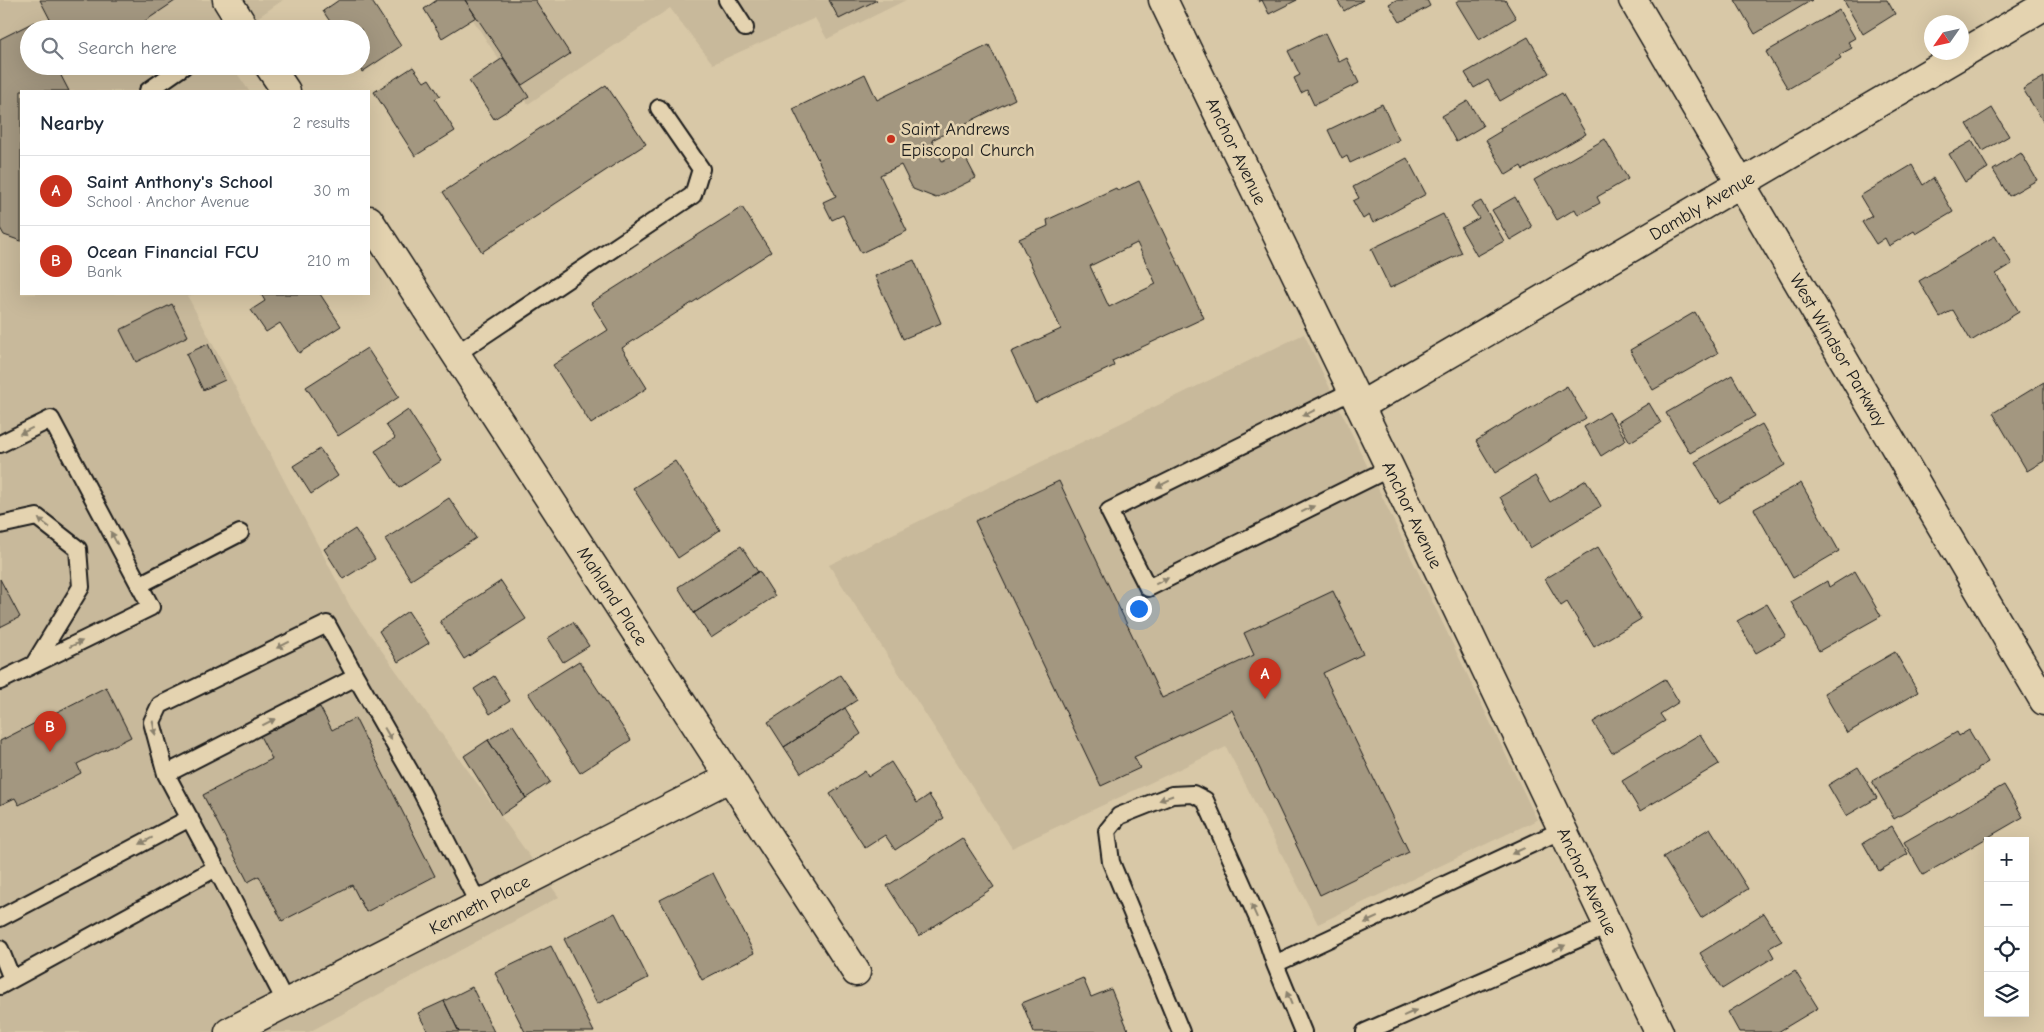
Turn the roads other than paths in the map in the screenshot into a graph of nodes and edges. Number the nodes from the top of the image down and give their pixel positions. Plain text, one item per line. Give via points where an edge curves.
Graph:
1 (226, 0) edge
2 (727, 0) edge
3 (1163, 0) edge
4 (1633, 0) edge
5 (2044, 6) edge
6 (237, 20) edge
7 (745, 28) dead end
8 (171, 75) edge
9 (275, 75) edge
10 (149, 90) edge
11 (285, 90) edge
12 (659, 108) dead end
13 (1742, 184) junction
14 (370, 222) edge
15 (456, 354) junction
16 (1356, 399) junction
17 (0, 444) edge
18 (1390, 468) junction
19 (0, 525) edge
20 (240, 533) dead end
21 (139, 585) junction
22 (34, 664) junction
23 (356, 677) junction
24 (0, 681) edge
25 (2044, 701) edge
26 (166, 774) junction
27 (729, 778) junction
28 (190, 818) junction
29 (1562, 830) junction
30 (216, 868) junction
31 (479, 905) junction
32 (0, 918) edge
33 (1608, 926) junction
34 (0, 948) edge
35 (1275, 964) junction
36 (856, 972) dead end
37 (6, 983) edge
38 (286, 1003) junction
39 (229, 1032) edge
40 (1181, 1032) edge
41 (1303, 1032) edge
42 (1365, 1032) edge
43 (1658, 1032) edge

1 - 6 street
2 - 7 lane
3 - 16 street, Anchor Avenue
4 - 13 street, West Windsor Parkway
5 - 13 street, Dambly Avenue
8 - 10 lane
9 - 11 street
12 - 15 lane via 701,169 693,195
13 - 16 street, Dambly Avenue
13 - 25 street, West Windsor Parkway
14 - 15 street, Mahland Place
15 - 27 street, Mahland Place
16 - 18 street, Anchor Avenue
16 -> 18 lane via 1109,511 1148,588
21 -> 17 lane via 51,419
18 - 29 street, Anchor Avenue
22 -> 19 lane via 81,587 78,549 37,517
20 - 21 lane
22 -> 21 lane via 151,607
22 - 24 lane
26 -> 23 lane
23 -> 26 lane via 327,624 160,705 152,722
23 -> 31 lane via 420,789
26 - 28 lane
27 - 31 street, Kenneth Place
27 - 36 street, Mahland Place
28 - 30 lane
28 -> 32 lane
29 - 33 street, Anchor Avenue
29 -> 35 lane
30 - 37 lane
30 - 38 lane
31 - 38 street, Kenneth Place
42 -> 33 lane
33 - 43 street, Anchor Avenue
34 - 37 lane
35 -> 40 lane via 1205,800 1193,794 1172,795 1119,816 1107,831 1111,862
41 -> 35 lane
38 - 39 street, Kenneth Place

